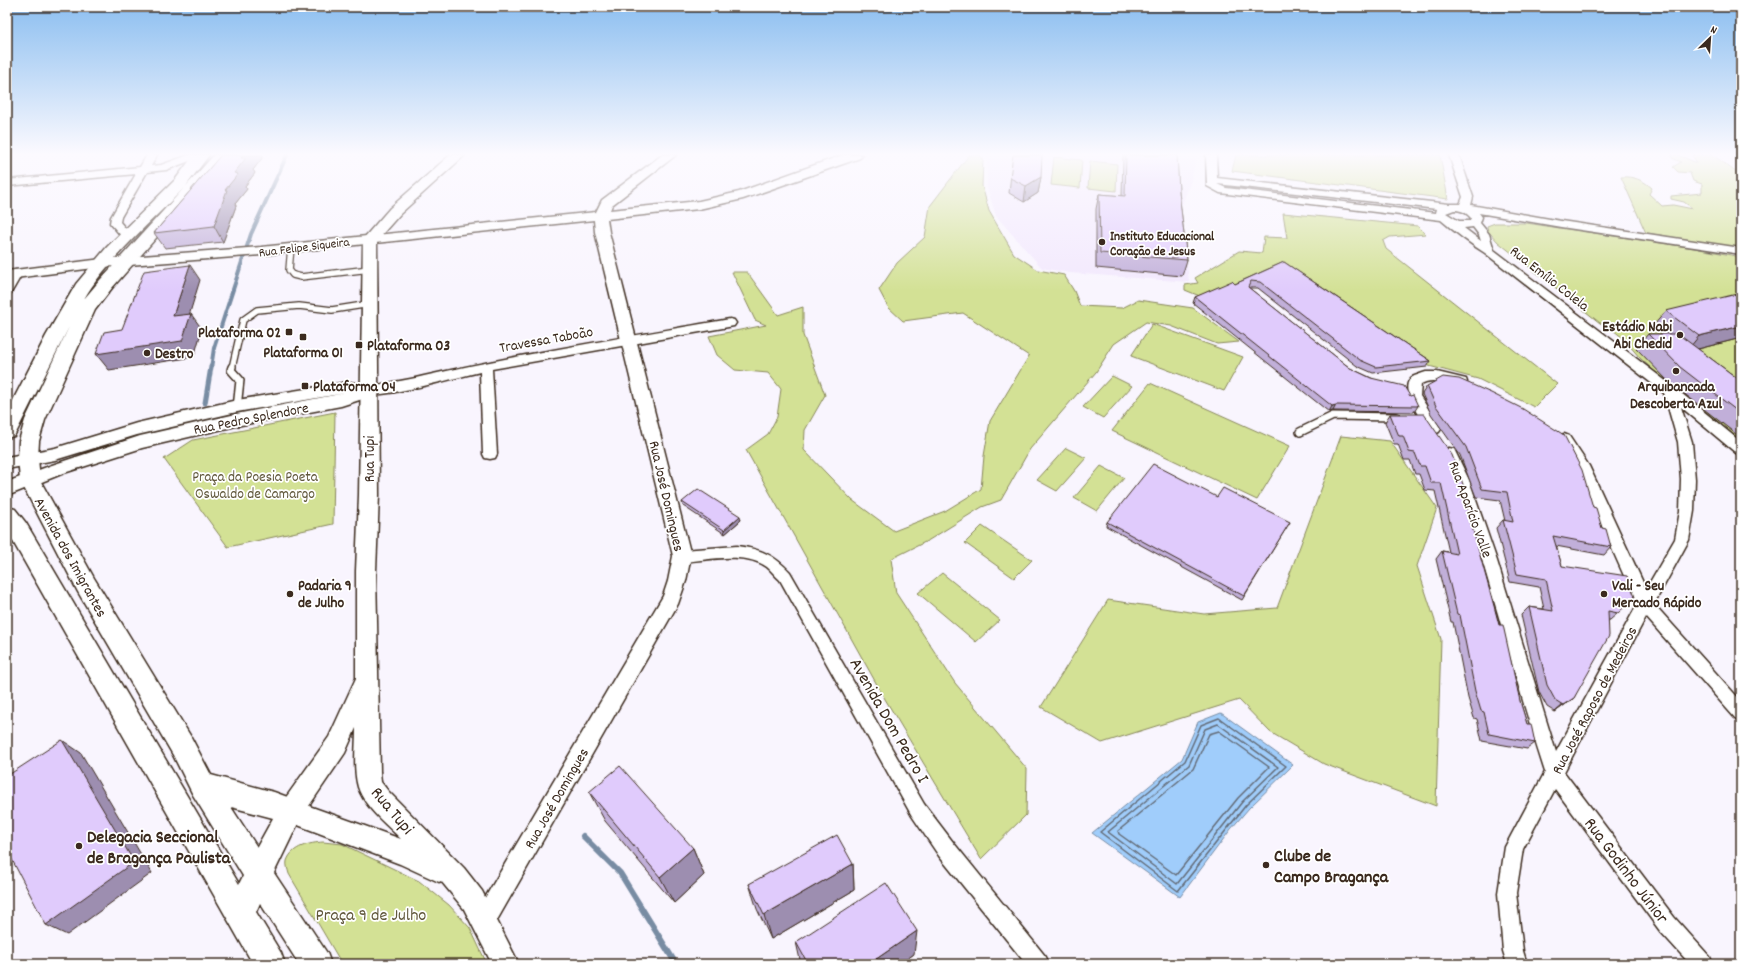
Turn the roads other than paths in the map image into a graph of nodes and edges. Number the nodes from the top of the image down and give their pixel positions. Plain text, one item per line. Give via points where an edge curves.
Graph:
1 (126, 200) edge
2 (163, 200) edge
3 (182, 200) edge
4 (407, 200) edge
5 (610, 200) edge
6 (724, 200) edge
7 (1307, 200) edge
8 (1467, 200) edge
9 (1464, 208) junction
10 (600, 216) junction
11 (1447, 216) junction
12 (1510, 216) junction
13 (1476, 222) junction
14 (127, 236) junction
15 (370, 239) junction
16 (291, 247) junction
17 (1489, 251) junction
18 (1741, 251) edge
19 (127, 262) junction
20 (102, 263) junction
21 (370, 269) junction
22 (12, 274) edge
23 (7, 290) edge
24 (370, 304) junction
25 (730, 323) dead end
26 (630, 341) junction
27 (486, 366) junction
28 (1473, 387) edge
29 (369, 390) junction
30 (1670, 391) junction
31 (236, 413) junction
32 (1408, 417) edge
33 (1552, 429) edge
34 (7, 431) edge
35 (1300, 432) dead end
36 (1741, 449) edge
37 (490, 454) dead end
38 (7, 463) edge
39 (29, 469) junction
40 (7, 489) edge
41 (8, 519) edge
42 (682, 556) junction
43 (1645, 605) junction
44 (366, 680) junction
45 (1741, 713) edge
46 (1554, 773) junction
47 (202, 786) junction
48 (291, 811) junction
49 (259, 874) junction
50 (455, 877) junction
51 (241, 912) junction
52 (484, 921) junction
53 (270, 964) edge
54 (316, 964) edge
55 (506, 964) edge
56 (1039, 964) edge
57 (1517, 964) edge
58 (1703, 964) edge

1 - 14 street via 115,223
2 - 14 main road
3 - 19 main road
4 - 15 main road
5 - 10 street
6 - 10 street, Rua Felipe Siqueira
7 - 11 street
8 - 9 street
9 - 11 street via 1457,206
9 - 12 street
9 - 13 street via 1475,214
10 - 15 street, Rua Felipe Siqueira
10 - 26 street, Rua José Domingues
11 - 13 street via 1465,226
11 - 17 street, Rua Emílio Colela via 1468,238
12 - 13 street via 1496,216
12 - 18 street
13 - 17 street via 1484,234
14 - 20 main road
15 - 16 street, Rua Felipe Siqueira
15 - 21 main road, Rua Tupi
16 - 19 street, Rua Felipe Siqueira
16 - 21 lane via 289,270 293,275 302,277
17 - 30 street, Rua Emílio Colela
19 - 20 street, Rua Felipe Siqueira
19 - 39 main road via 88,308 36,416 29,441
20 - 22 street, Rua Felipe Siqueira
20 - 34 main road via 82,288 58,329
21 - 24 main road, Rua Tupi
22 - 23 street
24 - 29 main road, Rua Tupi
24 - 31 lane via 332,310 299,306 257,310 243,320 231,370 240,380
25 - 26 street, Travessa Taboão
26 - 27 street, Travessa Taboão
26 - 42 street, Rua José Domingues
27 - 29 street, Travessa Taboão via 396,387
27 - 37 street
28 - 46 street, Rua Aparício Valle via 1433,375 1418,380 1408,388 1414,396 1421,417 1454,460 1462,480 1490,561 1532,708
29 - 31 street, Rua Pedro Splendore via 341,400
29 - 44 main road, Rua Tupi
30 - 36 street, Rua Emílio Colela
30 - 43 street, Rua José Raposo de Medeiros via 1685,442 1687,511 1682,540
31 - 39 street, Rua Pedro Splendore via 58,469
31 - 39 street, Rua Pedro Splendore via 137,429 55,454
32 - 35 lane via 1333,416
33 - 43 street via 1564,439 1582,466
38 - 39 street
39 - 40 street
39 - 47 main road, Avenida dos Imigrantes via 86,584 182,746
41 - 51 main road, Avenida dos Imigrantes via 30,549
42 - 52 street, Rua José Domingues via 671,598
42 - 56 street, Avenida Dom Pedro I via 736,552 757,555 771,562 785,576 918,810 946,849
43 - 45 street
43 - 46 street, Rua José Raposo de Medeiros
44 - 48 main road, Rua Tupi via 336,744
44 - 50 main road, Rua Tupi via 370,786 392,813
46 - 57 street, Rua José Raposo de Medeiros via 1514,847 1507,893 1513,951
46 - 58 street, Rua Godinho Júnior via 1667,924
47 - 48 main road via 274,804
47 - 49 main road, Avenida dos Imigrantes
48 - 49 main road
48 - 50 main road via 414,856
49 - 51 main road
49 - 54 main road, Avenida dos Imigrantes
50 - 52 main road, Rua Tupi via 473,900
51 - 53 main road, Avenida dos Imigrantes
52 - 55 main road, Rua Tupi

